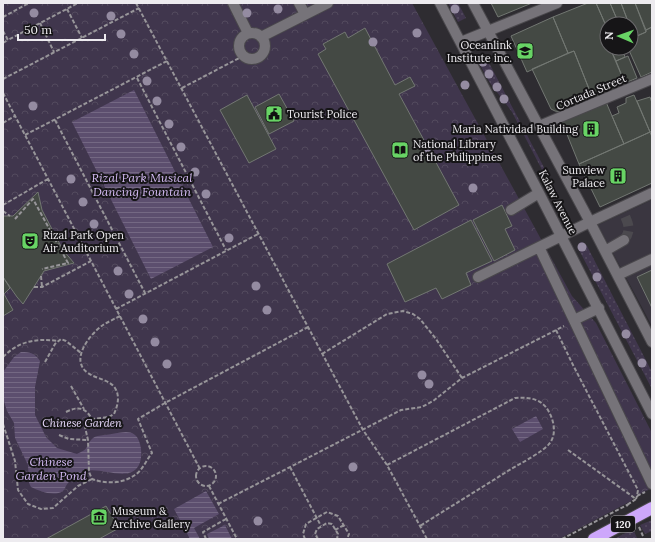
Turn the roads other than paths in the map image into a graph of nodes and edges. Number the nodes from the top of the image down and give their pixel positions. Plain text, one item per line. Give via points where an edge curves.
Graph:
1 (233, 3) edge
2 (299, 3) edge
3 (328, 3) edge
4 (440, 3) edge
5 (473, 3) edge
6 (556, 3) edge
7 (305, 14) junction
8 (488, 31) junction
9 (248, 33) junction
10 (261, 37) junction
11 (461, 42) junction
12 (652, 79) edge
13 (539, 126) junction
14 (539, 193) junction
15 (652, 193) edge
16 (511, 210) dead end
17 (590, 222) junction
18 (562, 236) junction
19 (624, 240) dead end
20 (539, 247) junction
21 (605, 251) junction
22 (652, 259) edge
23 (618, 275) junction
24 (478, 277) dead end
25 (599, 308) junction
26 (574, 320) junction
27 (652, 342) edge
28 (652, 414) edge
29 (652, 484) edge
30 (652, 508) edge
31 (594, 539) edge

1 - 9 street
2 - 7 street
3 - 7 street
4 - 11 street, Kalaw Avenue
5 - 8 street, Kalaw Avenue
6 - 8 street
7 - 10 street
8 - 11 street
8 - 13 street, Kalaw Avenue
9 - 10 street via 255,33
9 - 10 street via 239,43 239,50 247,59 262,56 265,46
11 - 14 street, Kalaw Avenue
12 - 13 street, Cortada Street
13 - 17 street, Kalaw Avenue
14 - 16 street
14 - 18 street, Kalaw Avenue
15 - 17 street via 623,212
17 - 18 street
17 - 21 street, Kalaw Avenue
18 - 20 street
18 - 25 street, Kalaw Avenue
19 - 21 street
20 - 24 street
20 - 26 street
21 - 23 street, Kalaw Avenue
22 - 23 street
23 - 27 street, Kalaw Avenue
25 - 26 street
25 - 28 street, Kalaw Avenue
26 - 29 street
30 - 31 highway, 120 via 636,522

